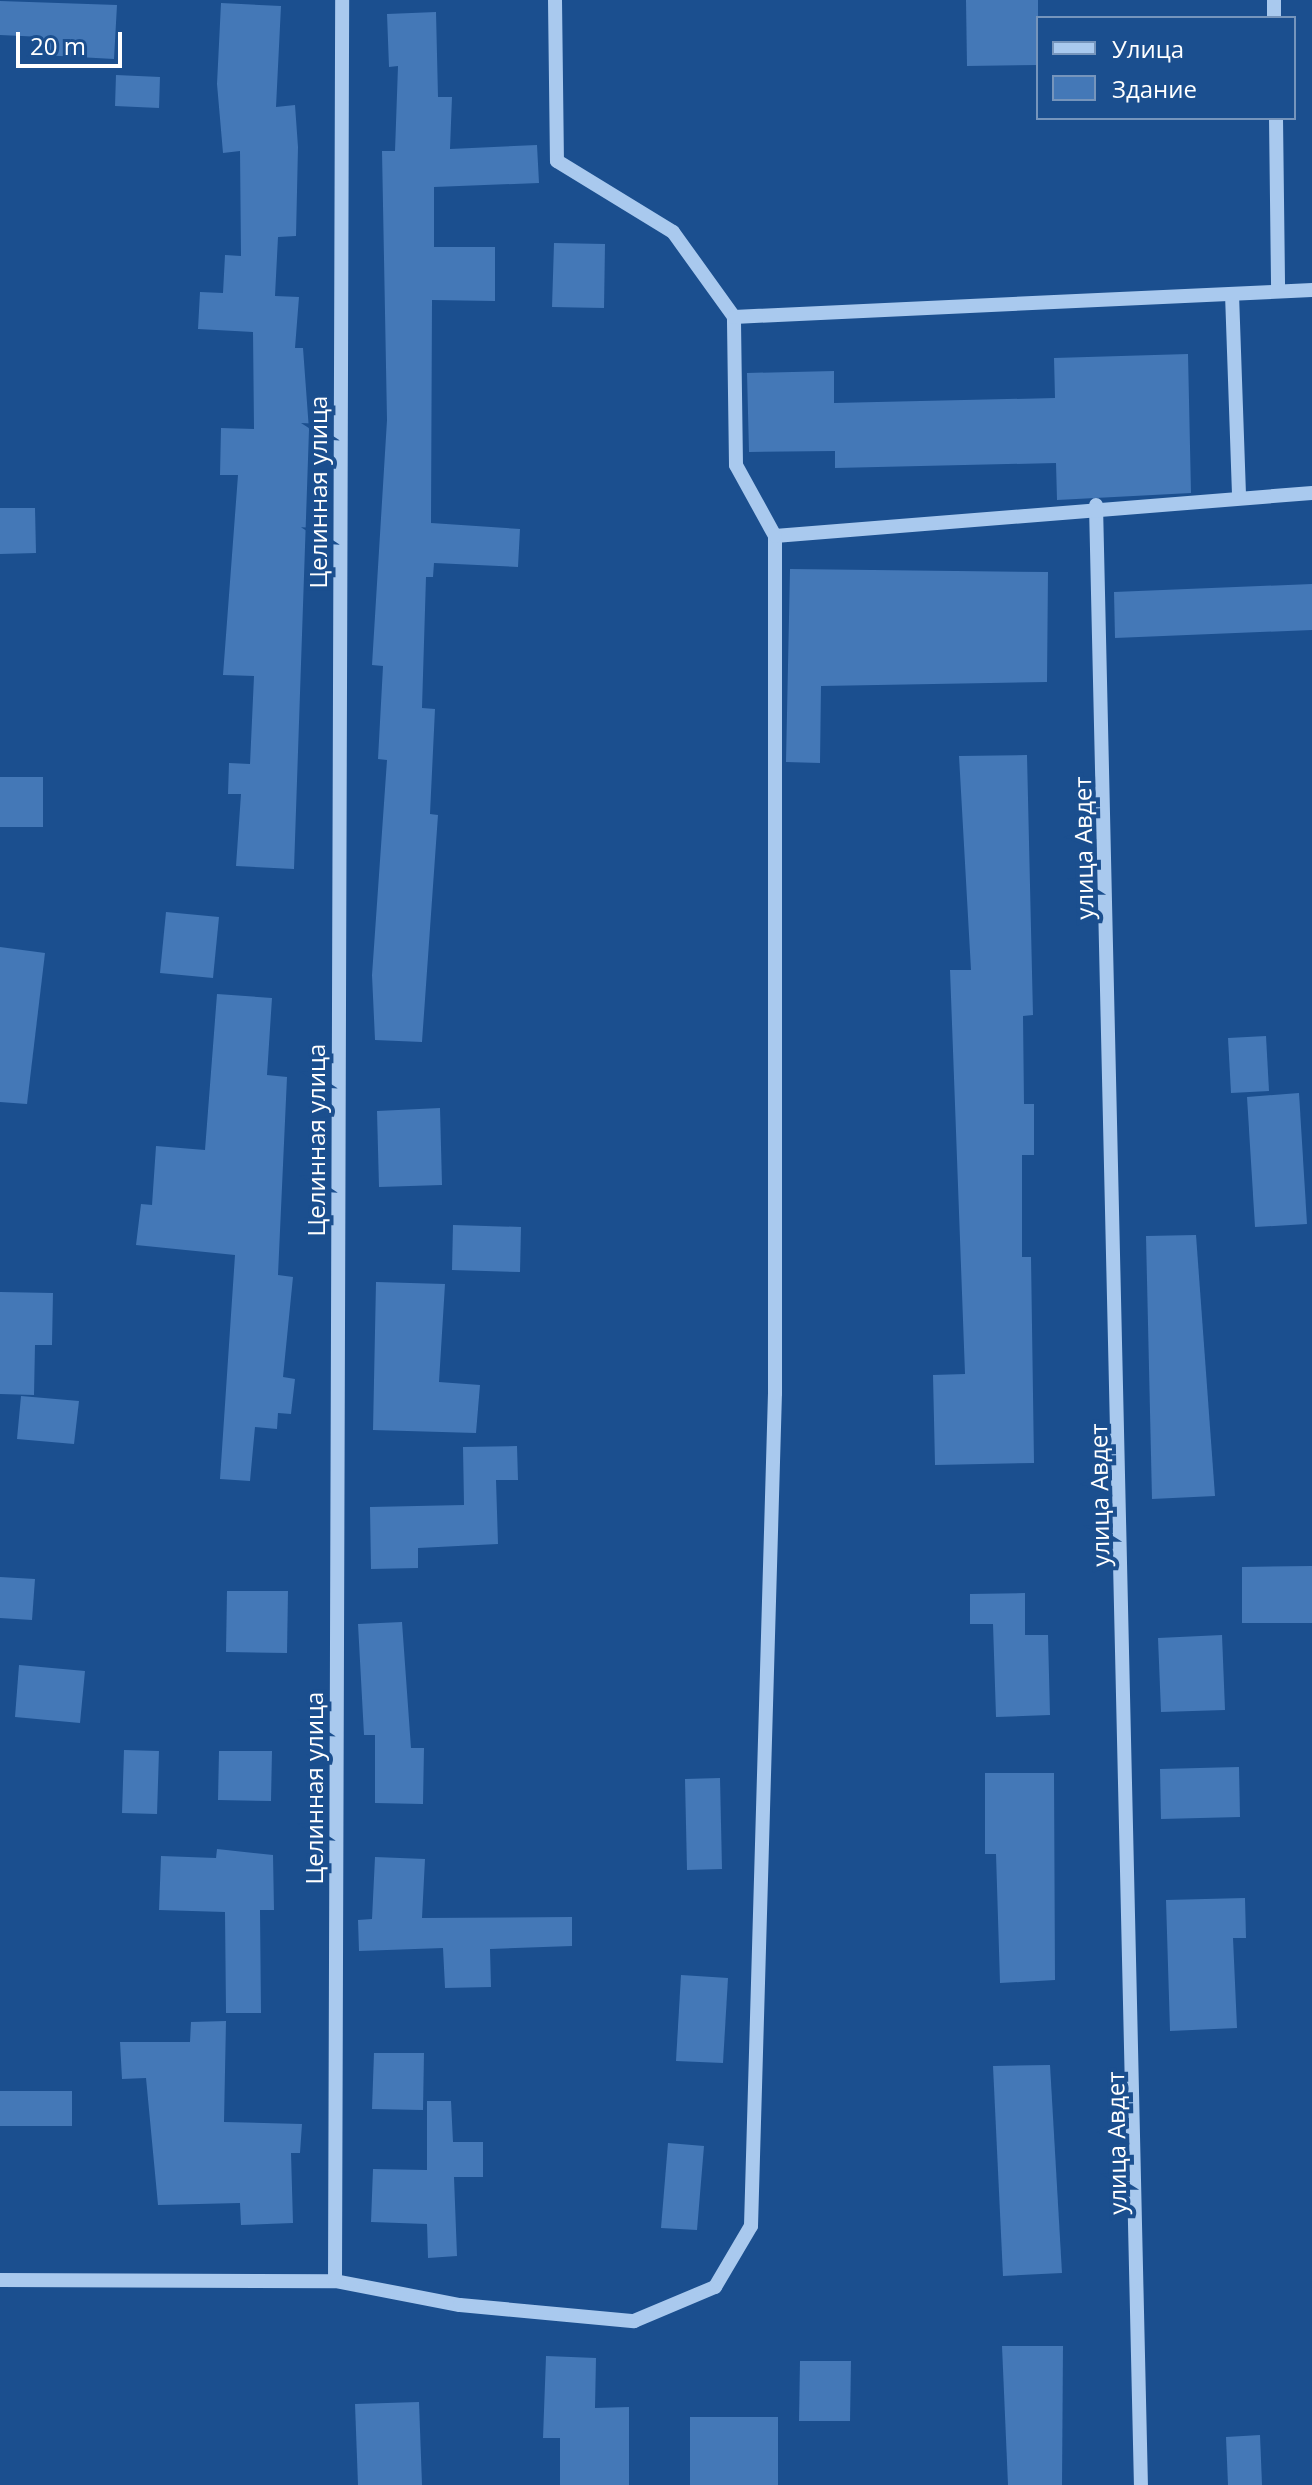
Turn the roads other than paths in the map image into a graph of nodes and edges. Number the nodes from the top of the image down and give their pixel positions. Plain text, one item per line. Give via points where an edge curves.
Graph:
1 (342, 0) edge
2 (555, 0) edge
3 (1276, 120) edge
4 (1312, 290) edge
5 (1278, 291) junction
6 (1232, 294) junction
7 (734, 317) junction
8 (1312, 493) edge
9 (1239, 497) junction
10 (1096, 505) junction
11 (775, 536) junction
12 (0, 2280) edge
13 (335, 2281) junction
14 (1141, 2485) edge

1 - 13 street, Целинная улица
2 - 7 street via 557,161 673,232
3 - 5 street
4 - 5 street
5 - 6 street
6 - 7 street
6 - 9 street
7 - 11 street via 736,465
8 - 9 street
9 - 10 street
10 - 11 street
10 - 14 street, улица Авдет
11 - 13 street via 775,1393 751,2226 715,2287 634,2321 460,2305
12 - 13 street

